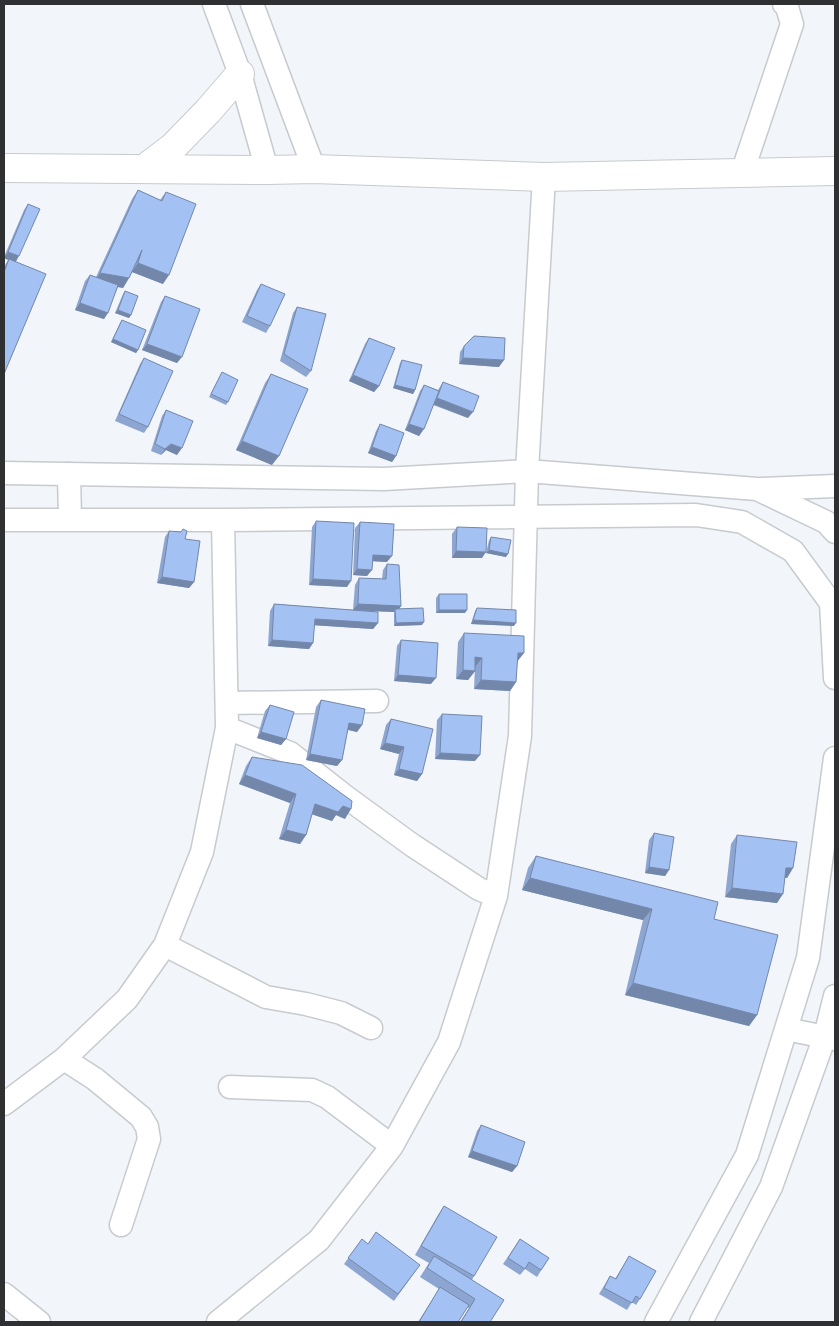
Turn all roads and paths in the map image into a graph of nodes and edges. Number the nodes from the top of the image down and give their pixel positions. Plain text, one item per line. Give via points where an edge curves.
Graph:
1 (214, 4) edge
2 (252, 4) edge
3 (784, 4) edge
4 (240, 74) junction
5 (4, 168) edge
6 (144, 169) junction
7 (314, 169) junction
8 (267, 170) junction
9 (835, 171) edge
10 (742, 173) junction
11 (544, 177) junction
12 (527, 471) junction
13 (4, 473) edge
14 (69, 474) junction
15 (835, 486) edge
16 (757, 489) junction
17 (526, 516) junction
18 (70, 519) junction
19 (4, 520) edge
20 (223, 520) junction
21 (835, 532) edge
22 (835, 678) edge
23 (377, 701) dead end
24 (227, 703) junction
25 (227, 728) junction
26 (835, 758) edge
27 (496, 896) junction
28 (165, 945) junction
29 (835, 996) edge
30 (371, 1028) dead end
31 (786, 1029) junction
32 (830, 1038) edge
33 (64, 1059) junction
34 (230, 1087) dead end
35 (4, 1104) edge
36 (392, 1146) junction
37 (120, 1225) dead end
38 (4, 1294) edge
39 (39, 1322) edge
40 (218, 1322) edge
41 (656, 1322) edge
42 (701, 1322) edge

1 - 4 street
2 - 7 street
3 - 10 street via 792,24
4 - 6 street via 173,147
4 - 8 street
5 - 6 street
6 - 8 street
7 - 8 street
7 - 11 street
9 - 10 street
10 - 11 street
11 - 12 street
12 - 14 street via 384,479
12 - 16 street
12 - 17 street
13 - 14 street
14 - 18 street
15 - 16 street
16 - 21 street via 826,522
17 - 20 street
17 - 22 street via 696,515 742,522 793,551 831,603
17 - 27 street via 520,736
18 - 19 street
18 - 20 street
20 - 24 street
23 - 24 street
24 - 25 street
25 - 27 street via 290,753 412,845 479,889
25 - 28 street via 202,852
26 - 31 street via 808,958
27 - 36 street via 449,1042
28 - 30 street via 266,997 341,1013
28 - 33 street via 127,999
29 - 32 street
31 - 32 street
31 - 41 street via 747,1155
32 - 42 street via 771,1188
33 - 35 street
33 - 37 street via 95,1079 141,1118 147,1127 149,1139
34 - 36 street via 312,1090 327,1097
36 - 40 street via 319,1240
38 - 39 street

